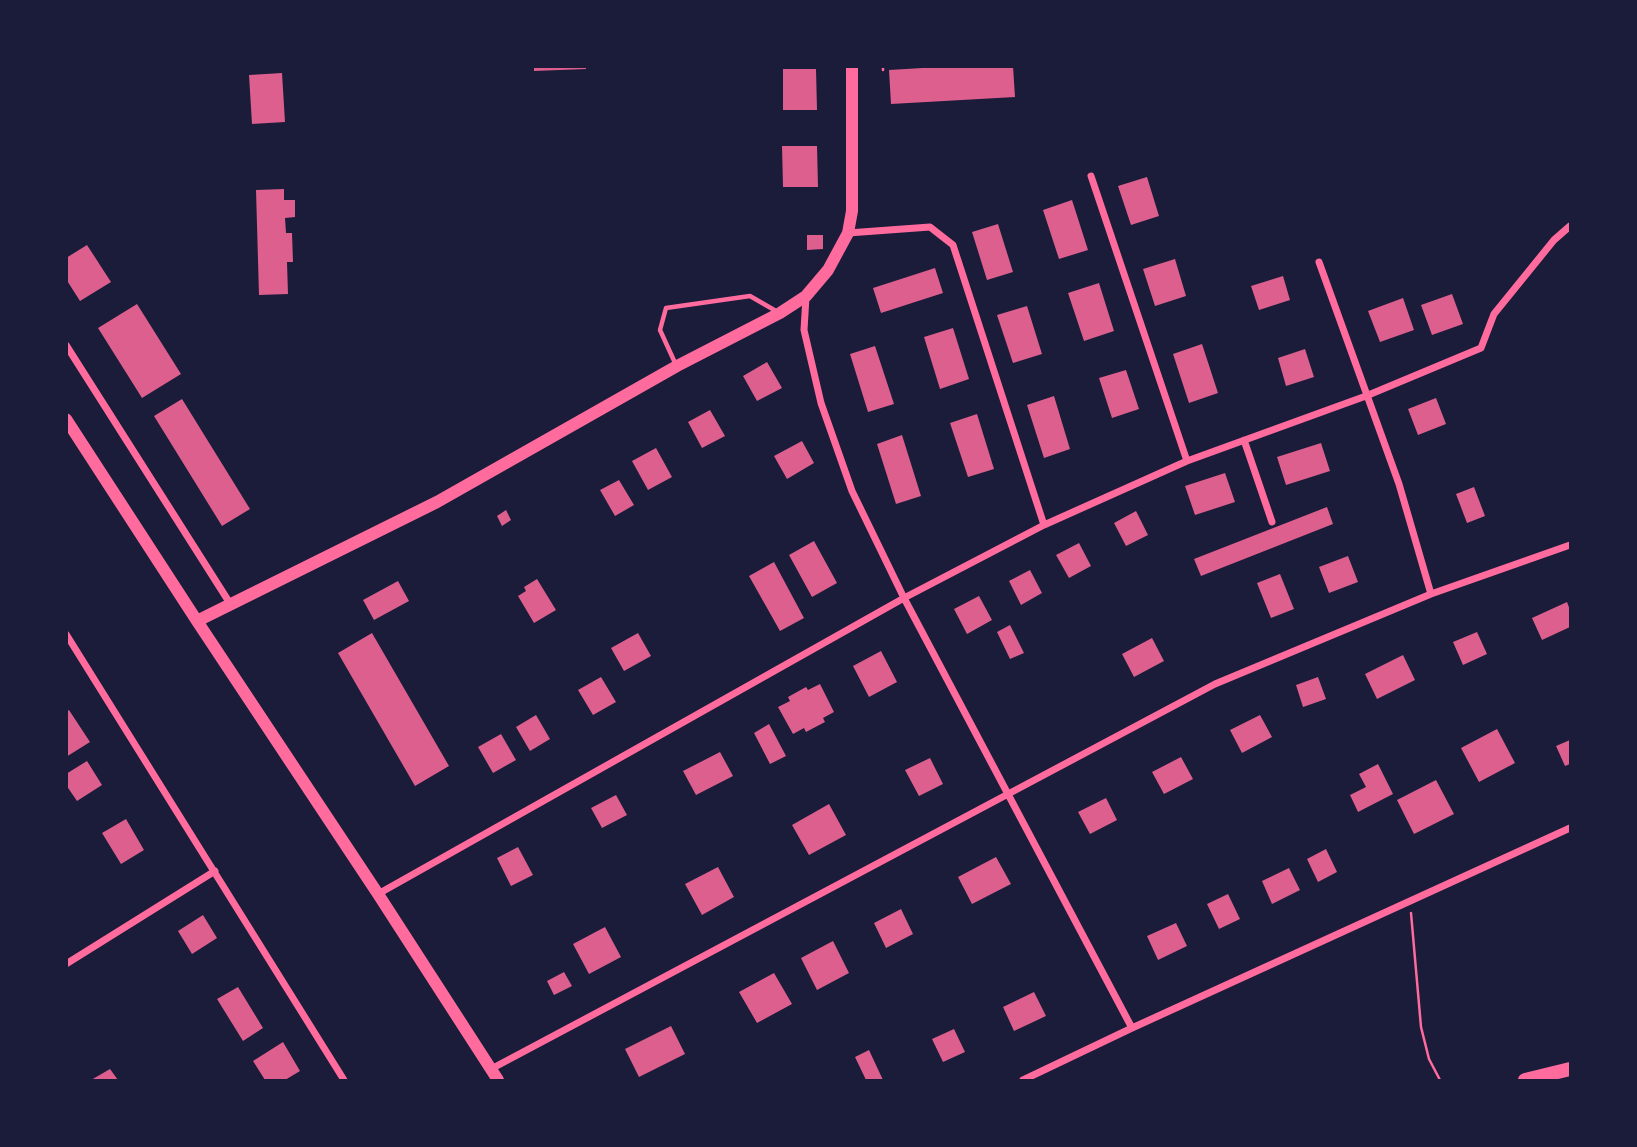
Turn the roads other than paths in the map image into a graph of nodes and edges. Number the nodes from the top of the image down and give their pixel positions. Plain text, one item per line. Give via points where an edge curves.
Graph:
1 (852, 66) edge
2 (1091, 176) dead end
3 (1570, 226) edge
4 (848, 233) junction
5 (1319, 262) dead end
6 (806, 296) junction
7 (780, 313) junction
8 (66, 345) edge
9 (677, 366) junction
10 (1366, 396) junction
11 (66, 419) edge
12 (1244, 440) junction
13 (1187, 461) junction
14 (1272, 522) dead end
15 (1044, 525) junction
16 (1570, 545) edge
17 (1431, 594) junction
18 (904, 598) junction
19 (232, 605) junction
20 (197, 621) junction
21 (66, 634) edge
22 (1007, 794) junction
23 (1570, 828) edge
24 (215, 871) junction
25 (378, 894) junction
26 (66, 964) edge
27 (1132, 1028) junction
28 (491, 1069) junction
29 (1570, 1069) edge
30 (344, 1080) edge
31 (498, 1080) edge
32 (1023, 1080) edge
33 (1525, 1080) edge

1 - 4 street
2 - 13 street
3 - 10 street via 1494,314 1481,348
4 - 6 street via 828,270
4 - 15 street via 930,227 953,245
5 - 10 street
6 - 7 street
6 - 18 street via 804,330 821,403 852,491
7 - 9 street
7 - 9 lane via 750,296 666,308 660,330
8 - 19 street
9 - 19 street via 438,502
10 - 12 street
10 - 17 street via 1399,484
11 - 20 street
12 - 13 street
12 - 14 street
13 - 15 street
15 - 18 street
16 - 17 street
17 - 22 street via 1215,684
18 - 22 street
18 - 25 street
19 - 20 street
20 - 25 street
21 - 24 street
22 - 27 street
22 - 28 street
23 - 27 street
24 - 26 street
24 - 30 street
25 - 28 street
27 - 32 street
28 - 31 street
29 - 33 main road

